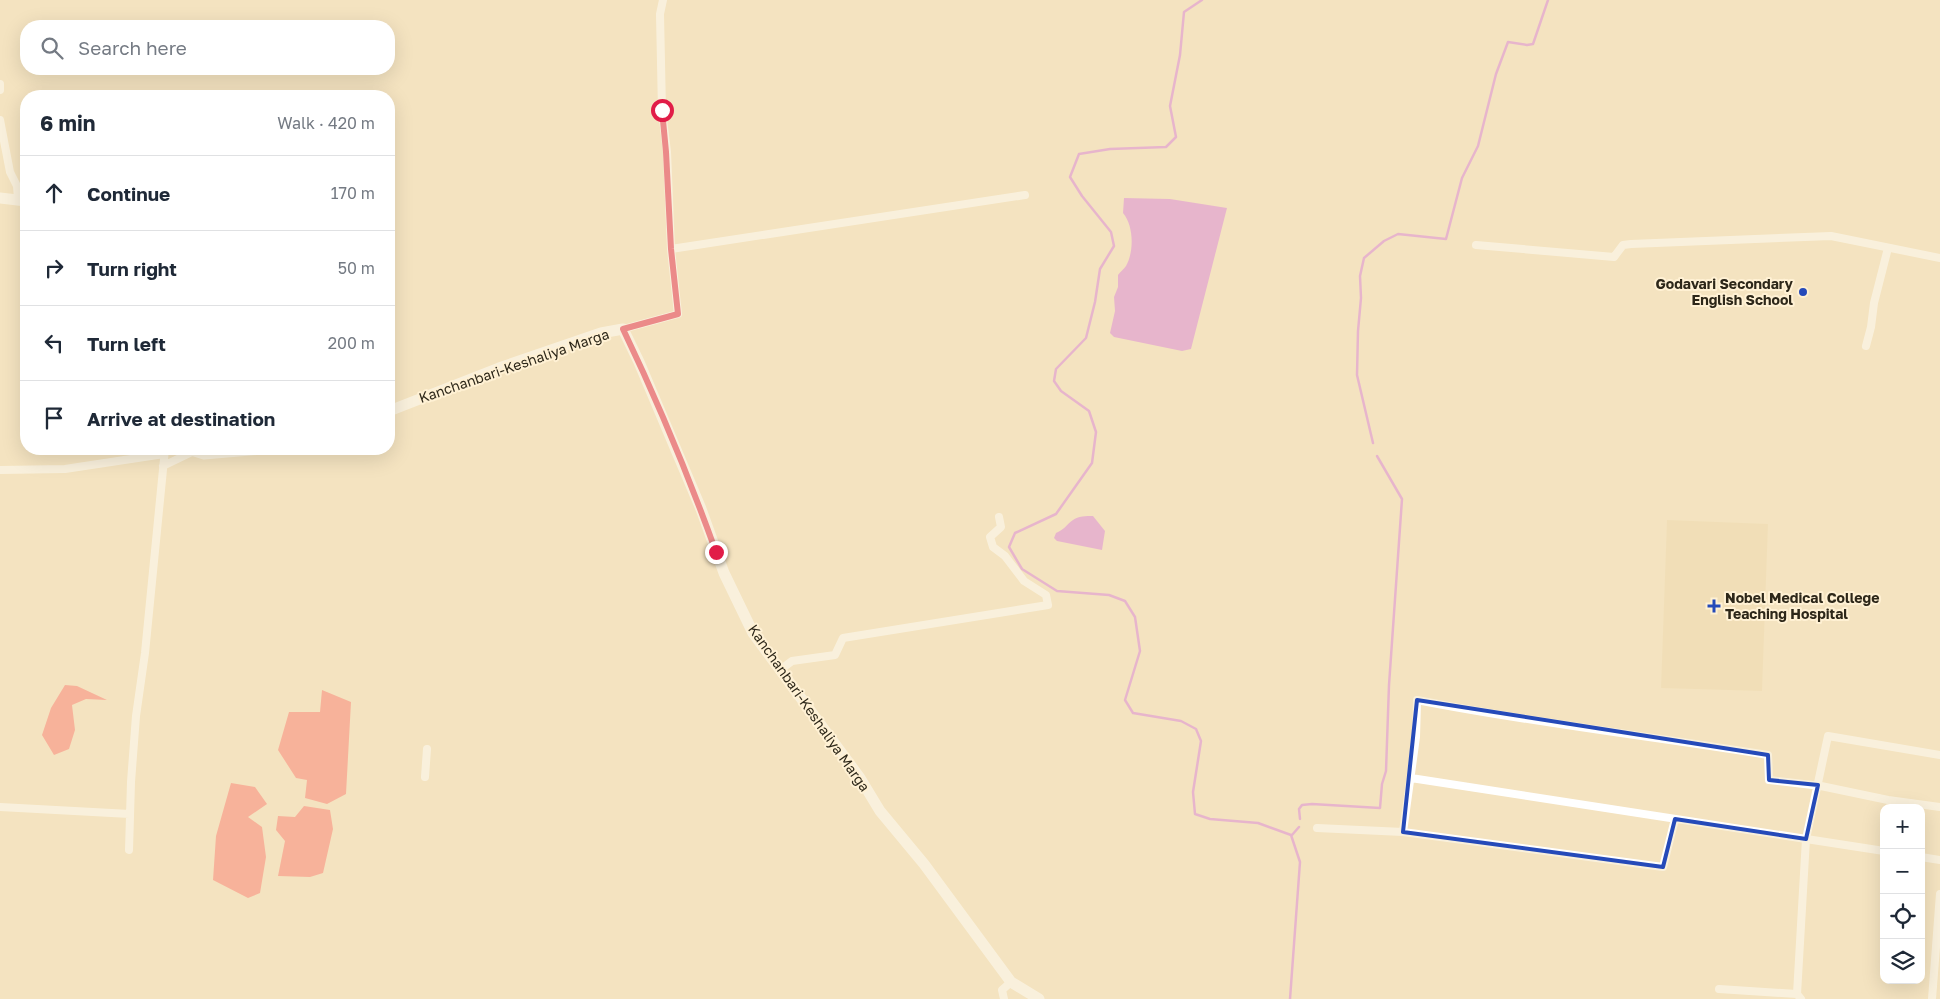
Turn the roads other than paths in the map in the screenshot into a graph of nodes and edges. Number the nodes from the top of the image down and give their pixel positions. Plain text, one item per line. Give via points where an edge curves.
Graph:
1 (663, 0) edge
2 (0, 84) edge
3 (0, 90) edge
4 (0, 120) edge
5 (20, 194) edge
6 (1025, 195) dead end
7 (0, 198) edge
8 (20, 200) edge
9 (1476, 246) dead end
10 (1888, 248) junction
11 (671, 249) junction
12 (1940, 258) edge
13 (623, 329) junction
14 (1866, 346) dead end
15 (395, 409) edge
16 (143, 455) edge
17 (164, 455) edge
18 (182, 455) edge
19 (163, 466) junction
20 (0, 470) edge
21 (999, 517) dead end
22 (780, 670) junction
23 (427, 749) dead end
24 (1940, 755) edge
25 (425, 777) dead end
26 (1411, 778) junction
27 (1818, 785) junction
28 (0, 807) edge
29 (1940, 807) edge
30 (130, 814) junction
31 (1676, 819) junction
32 (1317, 828) dead end
33 (1403, 832) junction
34 (1806, 839) junction
35 (129, 850) dead end
36 (1880, 850) edge
37 (1925, 858) edge
38 (1940, 860) edge
39 (1940, 894) edge
40 (1011, 982) junction
41 (1719, 989) dead end
42 (1799, 996) edge
43 (1004, 999) edge
44 (1038, 999) edge
45 (1932, 999) edge

1 - 11 street via 660,14 661,81
2 - 3 street
4 - 5 street via 10,172
6 - 11 street
7 - 8 street
9 - 10 street via 1614,257 1623,246 1631,244 1831,236
10 - 12 street
10 - 14 street
11 - 13 street via 678,314
13 - 15 street, Kanchanbari-Keshaliya Marga via 601,333 508,365
13 - 22 street, Kanchanbari-Keshaliya Marga via 697,500 724,572 753,633
16 - 20 street via 65,469
17 - 19 street
18 - 19 street
19 - 30 street
21 - 22 street via 1001,528 990,537 993,547 1005,556 1024,581 1046,595 1048,606 842,638 836,655 792,660
22 - 40 street, Kanchanbari-Keshaliya Marga via 860,778 880,811 924,864
23 - 25 street
24 - 27 street via 1828,736
26 - 27 street via 1417,700 1485,714 1768,755 1769,780
26 - 31 street
26 - 33 street
27 - 29 street
27 - 34 street
28 - 30 street
30 - 35 street
31 - 33 street via 1663,868
31 - 34 street
32 - 33 street
34 - 36 street
34 - 42 street
37 - 38 street
39 - 45 street
40 - 43 street via 1002,990
40 - 44 street, Kanchanbari-Keshaliya Marga
41 - 42 street

